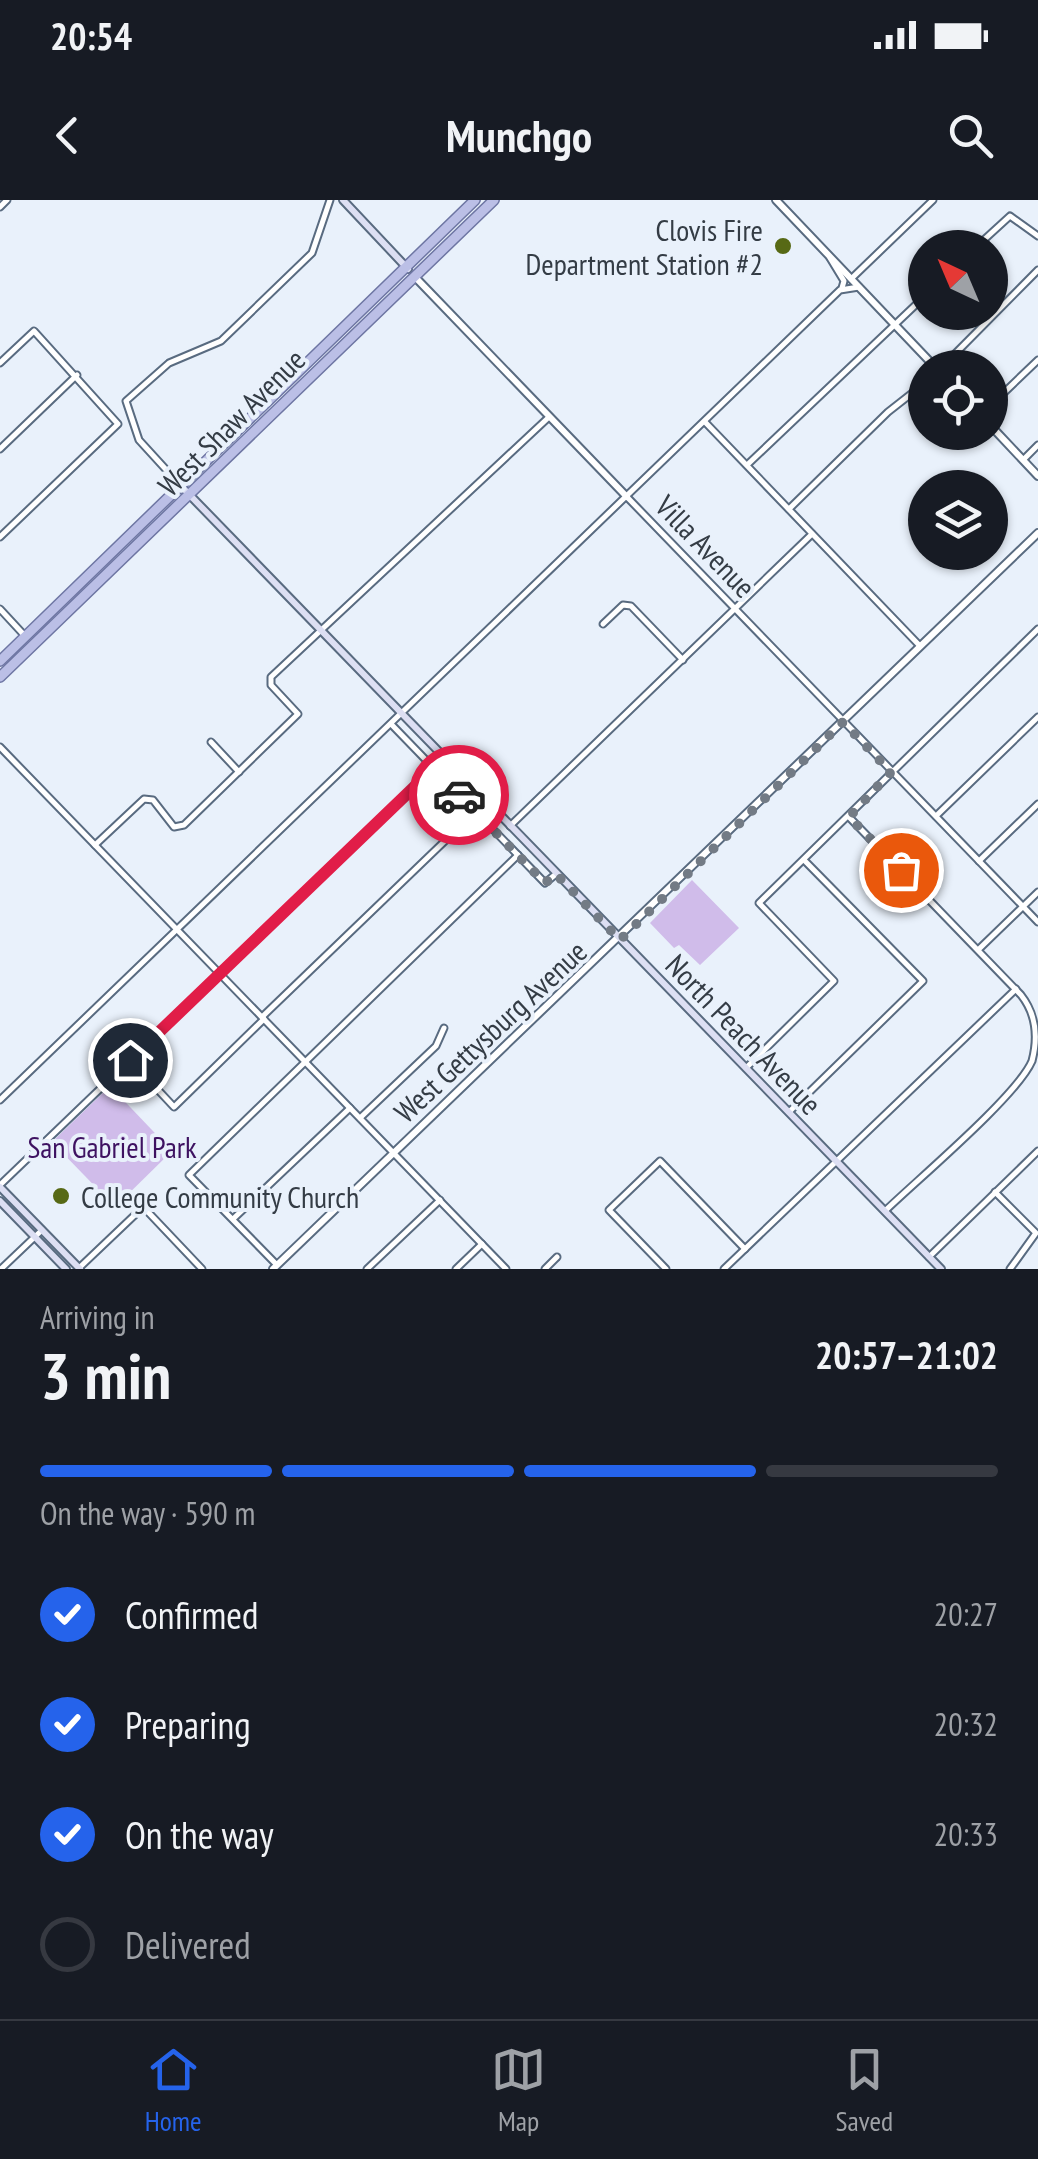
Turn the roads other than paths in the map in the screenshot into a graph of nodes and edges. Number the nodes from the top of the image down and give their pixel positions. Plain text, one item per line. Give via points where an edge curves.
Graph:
1 (8, 200) edge
2 (330, 200) edge
3 (342, 200) edge
4 (475, 200) edge
5 (494, 200) edge
6 (776, 200) edge
7 (933, 200) edge
8 (485, 204) edge
9 (0, 207) edge
10 (995, 230) edge
11 (1038, 236) edge
12 (829, 255) junction
13 (405, 266) junction
14 (1038, 270) edge
15 (415, 278) junction
16 (852, 279) junction
17 (859, 287) junction
18 (840, 290) junction
19 (908, 313) edge
20 (896, 325) junction
21 (921, 350) edge
22 (957, 350) edge
23 (1038, 360) edge
24 (0, 363) edge
25 (77, 376) junction
26 (294, 378) junction
27 (1008, 389) edge
28 (908, 396) edge
29 (549, 417) junction
30 (705, 422) junction
31 (264, 423) junction
32 (1008, 444) edge
33 (1038, 446) edge
34 (0, 449) edge
35 (1023, 460) junction
36 (747, 465) junction
37 (1038, 476) edge
38 (181, 486) junction
39 (191, 497) junction
40 (627, 497) junction
41 (789, 508) junction
42 (1038, 532) edge
43 (812, 534) junction
44 (0, 538) edge
45 (0, 609) edge
46 (735, 609) junction
47 (602, 624) dead end
48 (1038, 629) edge
49 (320, 630) junction
50 (30, 641) junction
51 (920, 646) junction
52 (683, 660) junction
53 (0, 662) edge
54 (0, 677) edge
55 (402, 716) junction
56 (1038, 717) edge
57 (843, 722) junction
58 (392, 725) junction
59 (210, 742) dead end
60 (0, 747) edge
61 (434, 768) junction
62 (239, 772) junction
63 (891, 772) junction
64 (1038, 804) edge
65 (476, 811) junction
66 (935, 816) junction
67 (849, 817) junction
68 (510, 826) junction
69 (95, 844) junction
70 (518, 855) junction
71 (804, 860) junction
72 (979, 861) junction
73 (556, 874) junction
74 (1038, 892) edge
75 (1023, 906) junction
76 (1038, 922) edge
77 (177, 930) junction
78 (620, 940) junction
79 (978, 949) junction
80 (220, 973) junction
81 (1016, 989) junction
82 (263, 1018) junction
83 (444, 1028) dead end
84 (130, 1060) junction
85 (303, 1060) junction
86 (746, 1068) junction
87 (0, 1100) edge
88 (350, 1108) junction
89 (789, 1112) junction
90 (360, 1118) junction
91 (1038, 1150) edge
92 (394, 1153) junction
93 (836, 1162) junction
94 (0, 1186) edge
95 (996, 1192) junction
96 (440, 1200) junction
97 (0, 1201) edge
98 (885, 1211) junction
99 (232, 1220) junction
100 (42, 1230) junction
101 (35, 1237) junction
102 (482, 1244) junction
103 (745, 1249) junction
104 (558, 1257) dead end
105 (929, 1257) junction
106 (275, 1267) edge
107 (80, 1268) edge
108 (1, 1269) edge
109 (66, 1269) edge
110 (202, 1269) edge
111 (368, 1269) edge
112 (456, 1269) edge
113 (506, 1269) edge
114 (545, 1269) edge
115 (666, 1269) edge
116 (724, 1269) edge
117 (940, 1269) edge
118 (1010, 1269) edge

1 - 9 street
2 - 38 street via 317,246 305,259 221,341 169,363 126,401 139,440
3 - 13 main road, Villa Avenue
4 - 13 main road, West Shaw Avenue
5 - 8 main road, West Shaw Avenue
6 - 12 street
7 - 16 street
8 - 15 main road, West Shaw Avenue
10 - 11 street via 1010,216
12 - 16 street
12 - 18 street via 844,281
13 - 15 main road, Villa Avenue
13 - 26 main road, West Shaw Avenue
14 - 22 street
15 - 29 street, Villa Avenue
15 - 31 main road, West Shaw Avenue
16 - 17 street
17 - 18 street
17 - 20 street
18 - 30 street
19 - 20 street
20 - 21 street
20 - 36 street
23 - 27 street
24 - 25 street via 34,331
25 - 34 street
25 - 44 street via 118,424
26 - 31 main road
26 - 38 main road, West Shaw Avenue
28 - 41 street
29 - 40 street, Villa Avenue
29 - 49 street
30 - 36 street
30 - 40 street
31 - 39 main road, West Shaw Avenue
32 - 35 street
33 - 35 street
35 - 37 street
36 - 41 street
38 - 39 main road, North Peach Avenue
38 - 50 main road, West Shaw Avenue
39 - 49 main road, North Peach Avenue
39 - 50 main road, West Shaw Avenue
40 - 46 street, Villa Avenue
40 - 55 street
41 - 43 street
42 - 51 street, West Gettysburg Avenue
43 - 46 street
43 - 51 street
45 - 50 street
46 - 52 street
46 - 57 street, Villa Avenue
47 - 52 street via 623,605 631,606
48 - 63 street
49 - 55 main road, North Peach Avenue
49 - 62 street via 270,681 298,714
50 - 53 main road, West Shaw Avenue
50 - 54 main road, West Shaw Avenue
51 - 57 street, West Gettysburg Avenue
52 - 68 street
55 - 58 street
55 - 68 main road, North Peach Avenue
56 - 66 street
57 - 63 street, Villa Avenue
57 - 78 street, West Gettysburg Avenue
58 - 61 street
58 - 77 street
59 - 62 street
60 - 69 street
61 - 65 street
61 - 80 street
62 - 69 street via 178,828 144,798
63 - 66 street, Villa Avenue
63 - 67 street
64 - 72 street
65 - 70 street
65 - 82 street
66 - 72 street, Villa Avenue
67 - 71 street
67 - 79 street
68 - 73 main road, North Peach Avenue
69 - 77 street
70 - 73 street via 545,883
70 - 85 street
71 - 86 street via 759,903 834,981
71 - 89 street via 923,982
72 - 75 street, Villa Avenue
73 - 78 main road, North Peach Avenue
74 - 75 street
75 - 76 street, Villa Avenue
75 - 79 street
77 - 80 street
77 - 87 street
78 - 86 main road, North Peach Avenue
78 - 92 street, West Gettysburg Avenue
79 - 81 street
80 - 82 street
80 - 84 street
81 - 93 street
81 - 98 street via 1037,1032 1030,1064
82 - 84 street via 174,1107
82 - 85 street
83 - 90 street via 436,1046
84 - 94 street
85 - 88 street
85 - 99 street via 189,1175
86 - 89 main road, North Peach Avenue
88 - 90 street
88 - 99 street
89 - 93 main road, North Peach Avenue
90 - 92 street
91 - 95 street
92 - 96 street
92 - 106 street, West Gettysburg Avenue
93 - 98 main road, North Peach Avenue
93 - 103 street
94 - 100 main road
95 - 105 street
95 - 118 street via 1036,1232
96 - 102 street
96 - 111 street
97 - 101 main road
98 - 105 main road, North Peach Avenue
99 - 106 street
100 - 101 street
100 - 107 main road
101 - 108 street
101 - 109 main road
102 - 112 street
102 - 113 street
103 - 115 street via 660,1161 609,1210
103 - 116 street
104 - 114 street
105 - 117 main road, North Peach Avenue
107 - 110 street via 140,1210

